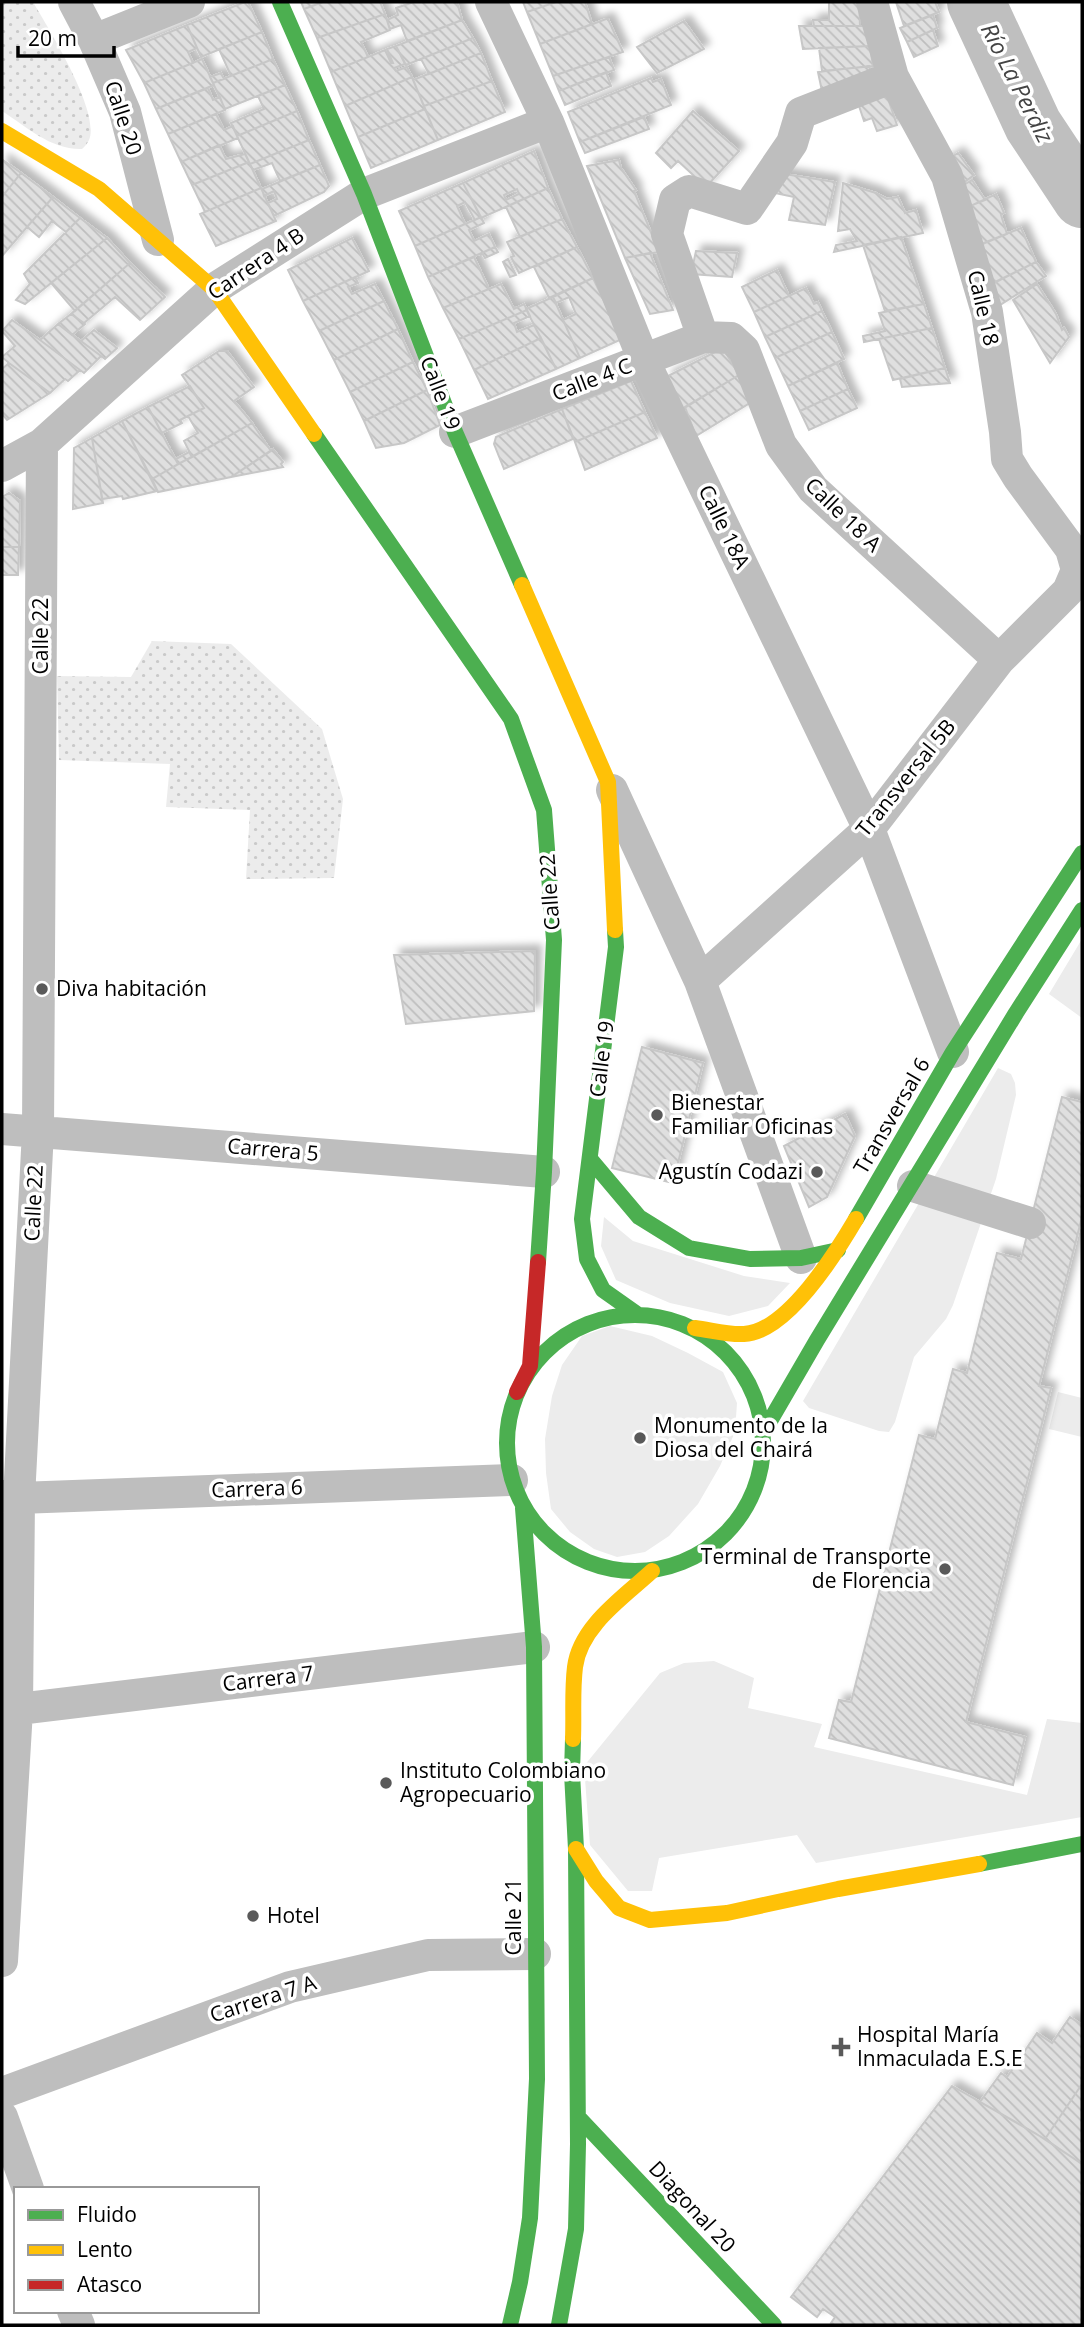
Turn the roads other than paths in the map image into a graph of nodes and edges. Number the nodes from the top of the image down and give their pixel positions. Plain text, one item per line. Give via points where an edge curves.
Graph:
1 (74, 2) edge
2 (189, 2) edge
3 (281, 2) edge
4 (491, 2) edge
5 (872, 2) edge
6 (94, 40) junction
7 (893, 77) junction
8 (548, 122) junction
9 (2, 131) edge
10 (364, 194) junction
11 (158, 240) junction
12 (215, 289) junction
13 (717, 338) junction
14 (644, 361) junction
15 (455, 432) junction
16 (42, 444) junction
17 (2, 466) edge
18 (1075, 598) edge
19 (999, 660) junction
20 (608, 782) junction
21 (869, 829) junction
22 (1082, 853) edge
23 (1082, 910) edge
24 (700, 981) junction
25 (953, 1052) junction
26 (2, 1129) edge
27 (38, 1130) junction
28 (590, 1159) junction
29 (544, 1172) junction
30 (913, 1186) junction
31 (1030, 1223) dead end
32 (838, 1250) junction
33 (801, 1258) junction
34 (637, 1314) junction
35 (694, 1328) junction
36 (517, 1392) junction
37 (763, 1433) junction
38 (517, 1494) junction
39 (10, 1497) edge
40 (652, 1571) junction
41 (534, 1647) junction
42 (9, 1710) edge
43 (1082, 1844) edge
44 (576, 1849) junction
45 (535, 1954) junction
46 (2, 1961) edge
47 (2, 2092) edge
48 (2, 2117) edge
49 (579, 2118) junction
50 (27, 2187) edge
51 (520, 2282) junction
52 (497, 2314) dead end
53 (510, 2325) edge
54 (559, 2325) edge
55 (774, 2325) edge

1 - 6 street, Calle 20
2 - 6 street
3 - 10 main road, Calle 19
4 - 8 street, Calle 18A
5 - 7 street, Calle 18
6 - 11 street, Calle 20 via 125,111
7 - 13 street, Calle 18 A via 801,113 792,143 747,209 689,191 675,200 667,234
7 - 18 street, Calle 18 via 947,176 987,312 1007,459 1071,549 1077,570
8 - 10 street, Carrera 4 B
8 - 14 street, Calle 18A
9 - 11 main road, Calle 22 via 99,189
10 - 12 street, Carrera 4 B
10 - 15 main road, Calle 19
11 - 12 main road, Calle 22
12 - 16 street, Carrera 4 B
12 - 29 main road, Calle 22 via 511,719 544,810 554,940
13 - 14 street, Calle 4 C
13 - 19 street, Calle 18 A via 744,350 781,445 813,489
14 - 15 street, Calle 4 C
14 - 21 street, Calle 18A
15 - 20 main road, Calle 19
16 - 17 street, Carrera 4 B
16 - 27 street, Calle 22
18 - 19 street, Transversal 5B
19 - 21 street, Transversal 5B
20 - 24 street, Calle 19
20 - 28 main road, Calle 19 via 617,947
21 - 24 street, Transversal 5B
21 - 25 street, Calle 18A
22 - 25 main road, Transversal 6
23 - 30 main road
24 - 33 street, Calle 19
25 - 32 main road, Transversal 6
26 - 27 street, Carrera 5
27 - 29 street, Carrera 5
27 - 39 street, Calle 22
28 - 33 main road via 639,1217 689,1248 750,1259
28 - 34 main road, Calle 19 via 582,1219 587,1259 603,1290
29 - 36 main road, Calle 22 via 530,1366
30 - 31 street
30 - 37 main road via 803,1360
32 - 33 main road
32 - 35 main road, Transversal 6 via 794,1306 775,1322 746,1334
34 - 35 main road, Calle 21
34 - 36 main road, Calle 21 via 600,1319 565,1335 537,1360
35 - 37 main road, Calle 21 via 734,1360 758,1407
36 - 38 main road, Calle 21 via 508,1421 507,1451
37 - 40 main road, Calle 21 via 760,1472 746,1508 722,1538 690,1560
38 - 39 street, Carrera 6
38 - 40 main road, Calle 21 via 547,1538 578,1559 614,1571
38 - 41 main road, Calle 21
39 - 42 street, Calle 22
40 - 44 main road, Calle 21 via 600,1619 585,1638 575,1665 572,1773
41 - 42 street, Carrera 7
41 - 45 main road, Calle 21
42 - 46 street, Calle 22
43 - 44 main road via 727,1913 650,1920 619,1908
44 - 49 main road, Calle 21
45 - 47 street, Carrera 7 A via 428,1955 290,1987
45 - 51 main road, Calle 21 via 537,2079 530,2218
48 - 50 street
49 - 54 main road, Calle 21 via 576,2229
49 - 55 main road, Diagonal 20
51 - 52 main road
51 - 53 main road, Calle 21

